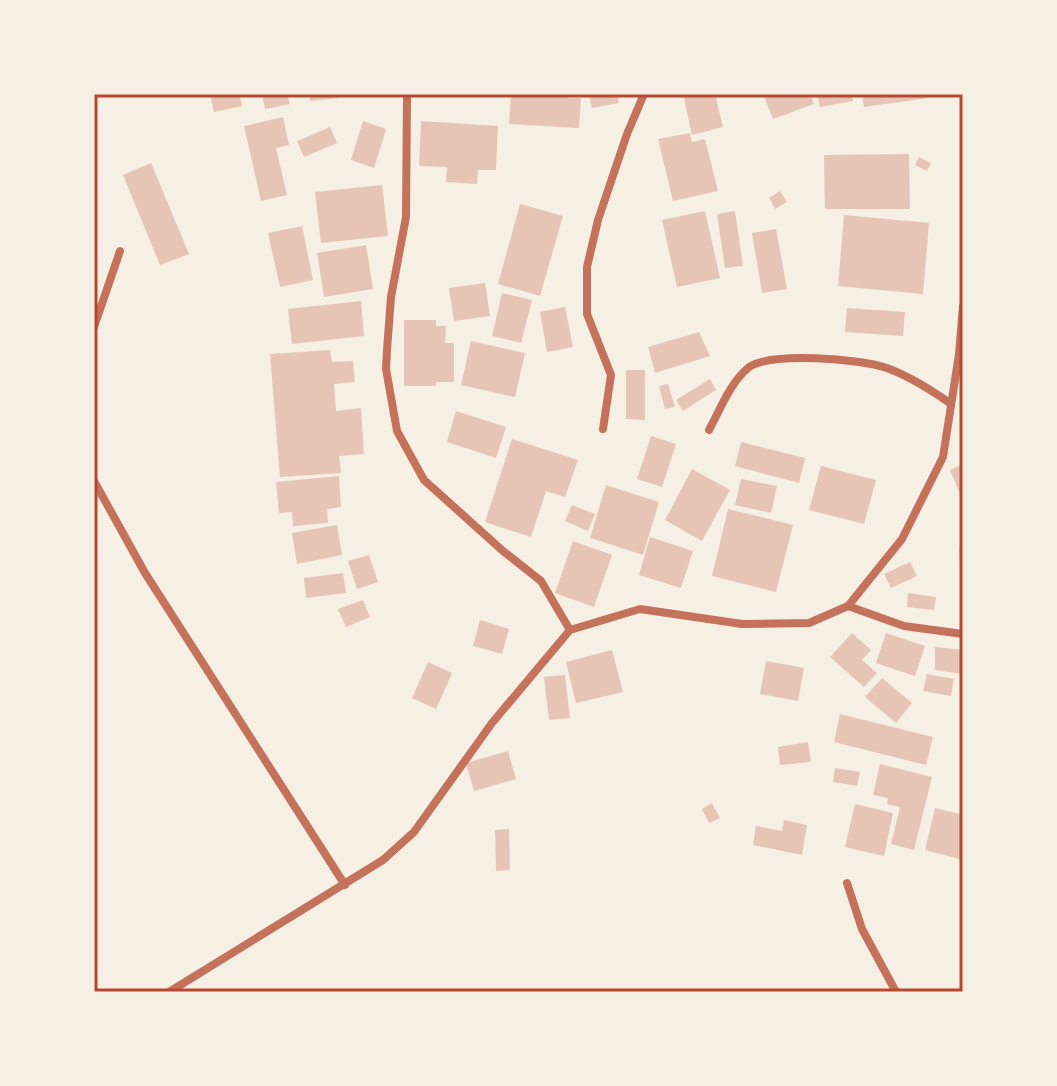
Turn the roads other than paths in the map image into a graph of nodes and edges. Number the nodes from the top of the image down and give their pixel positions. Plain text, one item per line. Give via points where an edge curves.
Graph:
1 (407, 94) edge
2 (644, 94) edge
3 (120, 251) dead end
4 (963, 306) edge
5 (94, 327) edge
6 (951, 404) junction
7 (603, 429) dead end
8 (709, 430) dead end
9 (94, 481) edge
10 (848, 606) junction
11 (570, 630) junction
12 (963, 634) edge
13 (847, 883) dead end
14 (345, 885) junction
15 (169, 992) edge
16 (896, 992) edge

1 - 11 street via 406,217 391,297 386,369 397,431 424,480 541,581
2 - 7 street via 598,220 587,267 587,314 611,375
3 - 5 street
4 - 6 street
6 - 8 street via 918,381 883,367 808,358 759,361 732,387
6 - 10 street via 943,457 902,539
9 - 14 street via 145,573
10 - 11 street via 809,623 742,624 640,609
10 - 12 street via 904,626
11 - 14 street via 492,723 414,832
13 - 16 street via 862,929
14 - 15 street

